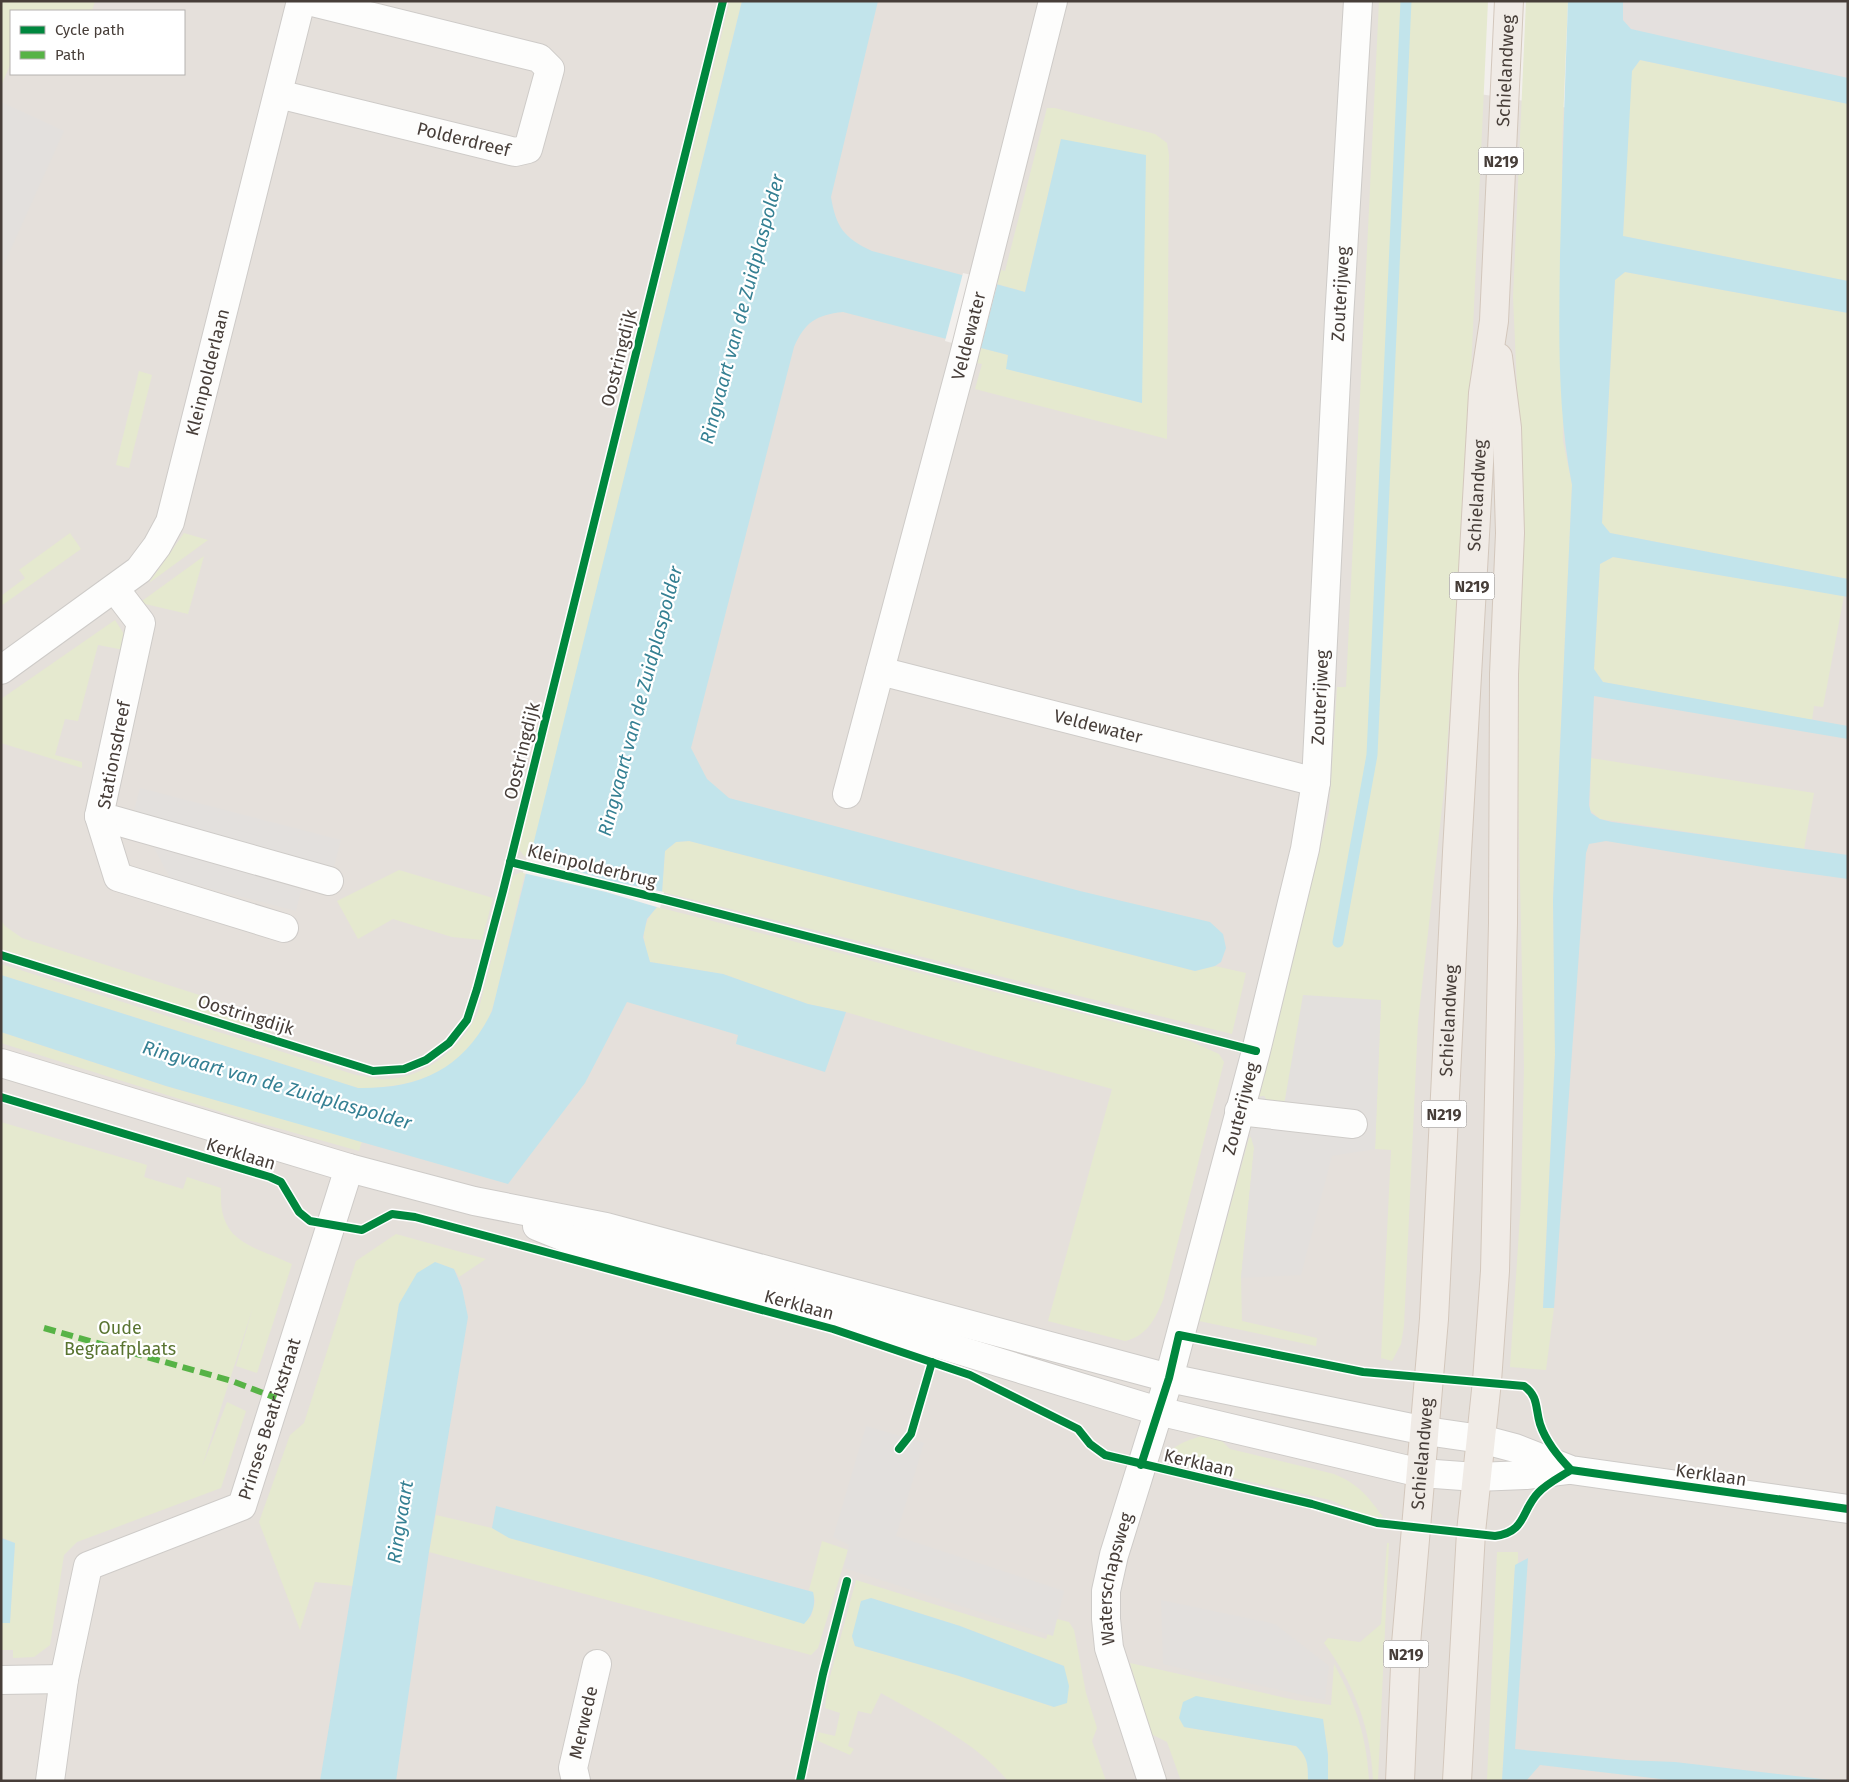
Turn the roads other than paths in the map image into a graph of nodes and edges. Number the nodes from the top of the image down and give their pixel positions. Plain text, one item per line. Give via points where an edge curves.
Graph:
1 (301, 1) edge
2 (308, 1) edge
3 (1053, 1) edge
4 (1358, 1) edge
5 (1508, 1) edge
6 (278, 94) junction
7 (1494, 321) junction
8 (115, 589) junction
9 (1, 670) edge
10 (880, 671) junction
11 (1316, 782) junction
12 (847, 794) dead end
13 (99, 816) junction
14 (329, 881) dead end
15 (284, 928) dead end
16 (1, 1064) edge
17 (1239, 1111) junction
18 (1353, 1124) dead end
19 (349, 1168) junction
20 (474, 1201) junction
21 (1169, 1378) junction
22 (1158, 1411) junction
23 (1426, 1431) junction
24 (1481, 1439) junction
25 (1571, 1470) junction
26 (1421, 1473) junction
27 (1476, 1477) junction
28 (1848, 1509) edge
29 (597, 1664) dead end
30 (64, 1679) junction
31 (1, 1680) edge
32 (50, 1781) edge
33 (576, 1781) edge
34 (1152, 1781) edge
35 (1400, 1781) edge
36 (1457, 1781) edge

1 - 6 street, Kleinpolderlaan
2 - 6 street, Polderdreef via 539,58 550,69 528,149 515,152
3 - 10 street, Veldewater
4 - 11 street, Zouterijweg
5 - 7 main road, Schielandweg / N219
6 - 8 street, Kleinpolderlaan via 170,522 139,570
7 - 23 main road, Schielandweg / N219 via 1483,403
7 - 24 main road, Schielandweg / N219 via 1507,428 1510,534 1504,674 1495,1271
8 - 9 street, Kleinpolderlaan
8 - 13 street, Stationsdreef via 141,623
10 - 11 street, Veldewater
10 - 12 street, Veldewater
11 - 17 street, Zouterijweg via 1306,849
13 - 14 street, Stationsdreef
13 - 15 street via 118,876
16 - 19 street, Kerklaan
17 - 18 street
17 - 21 street, Zouterijweg
19 - 20 street, Kerklaan
19 - 30 street, Prinses Beatrixstraat via 242,1506 88,1566
20 - 21 street, Kerklaan via 606,1227
20 - 22 street, Kerklaan via 574,1241 922,1338
21 - 22 street, Waterschapsweg
21 - 23 street, Kerklaan
22 - 26 street, Kerklaan
22 - 34 street, Waterschapsweg via 1106,1591 1109,1648
23 - 24 street, Kerklaan
23 - 26 main road, Schielandweg / N219
24 - 25 street, Kerklaan via 1515,1448
24 - 27 main road, Schielandweg / N219
25 - 27 street, Kerklaan
25 - 28 street, Kerklaan
26 - 27 street, Kerklaan
26 - 35 main road, Schielandweg / N219 via 1406,1644
27 - 36 main road, Schielandweg / N219
29 - 33 street, Merwede via 573,1768
30 - 31 street
30 - 32 street, Prinses Beatrixstraat

